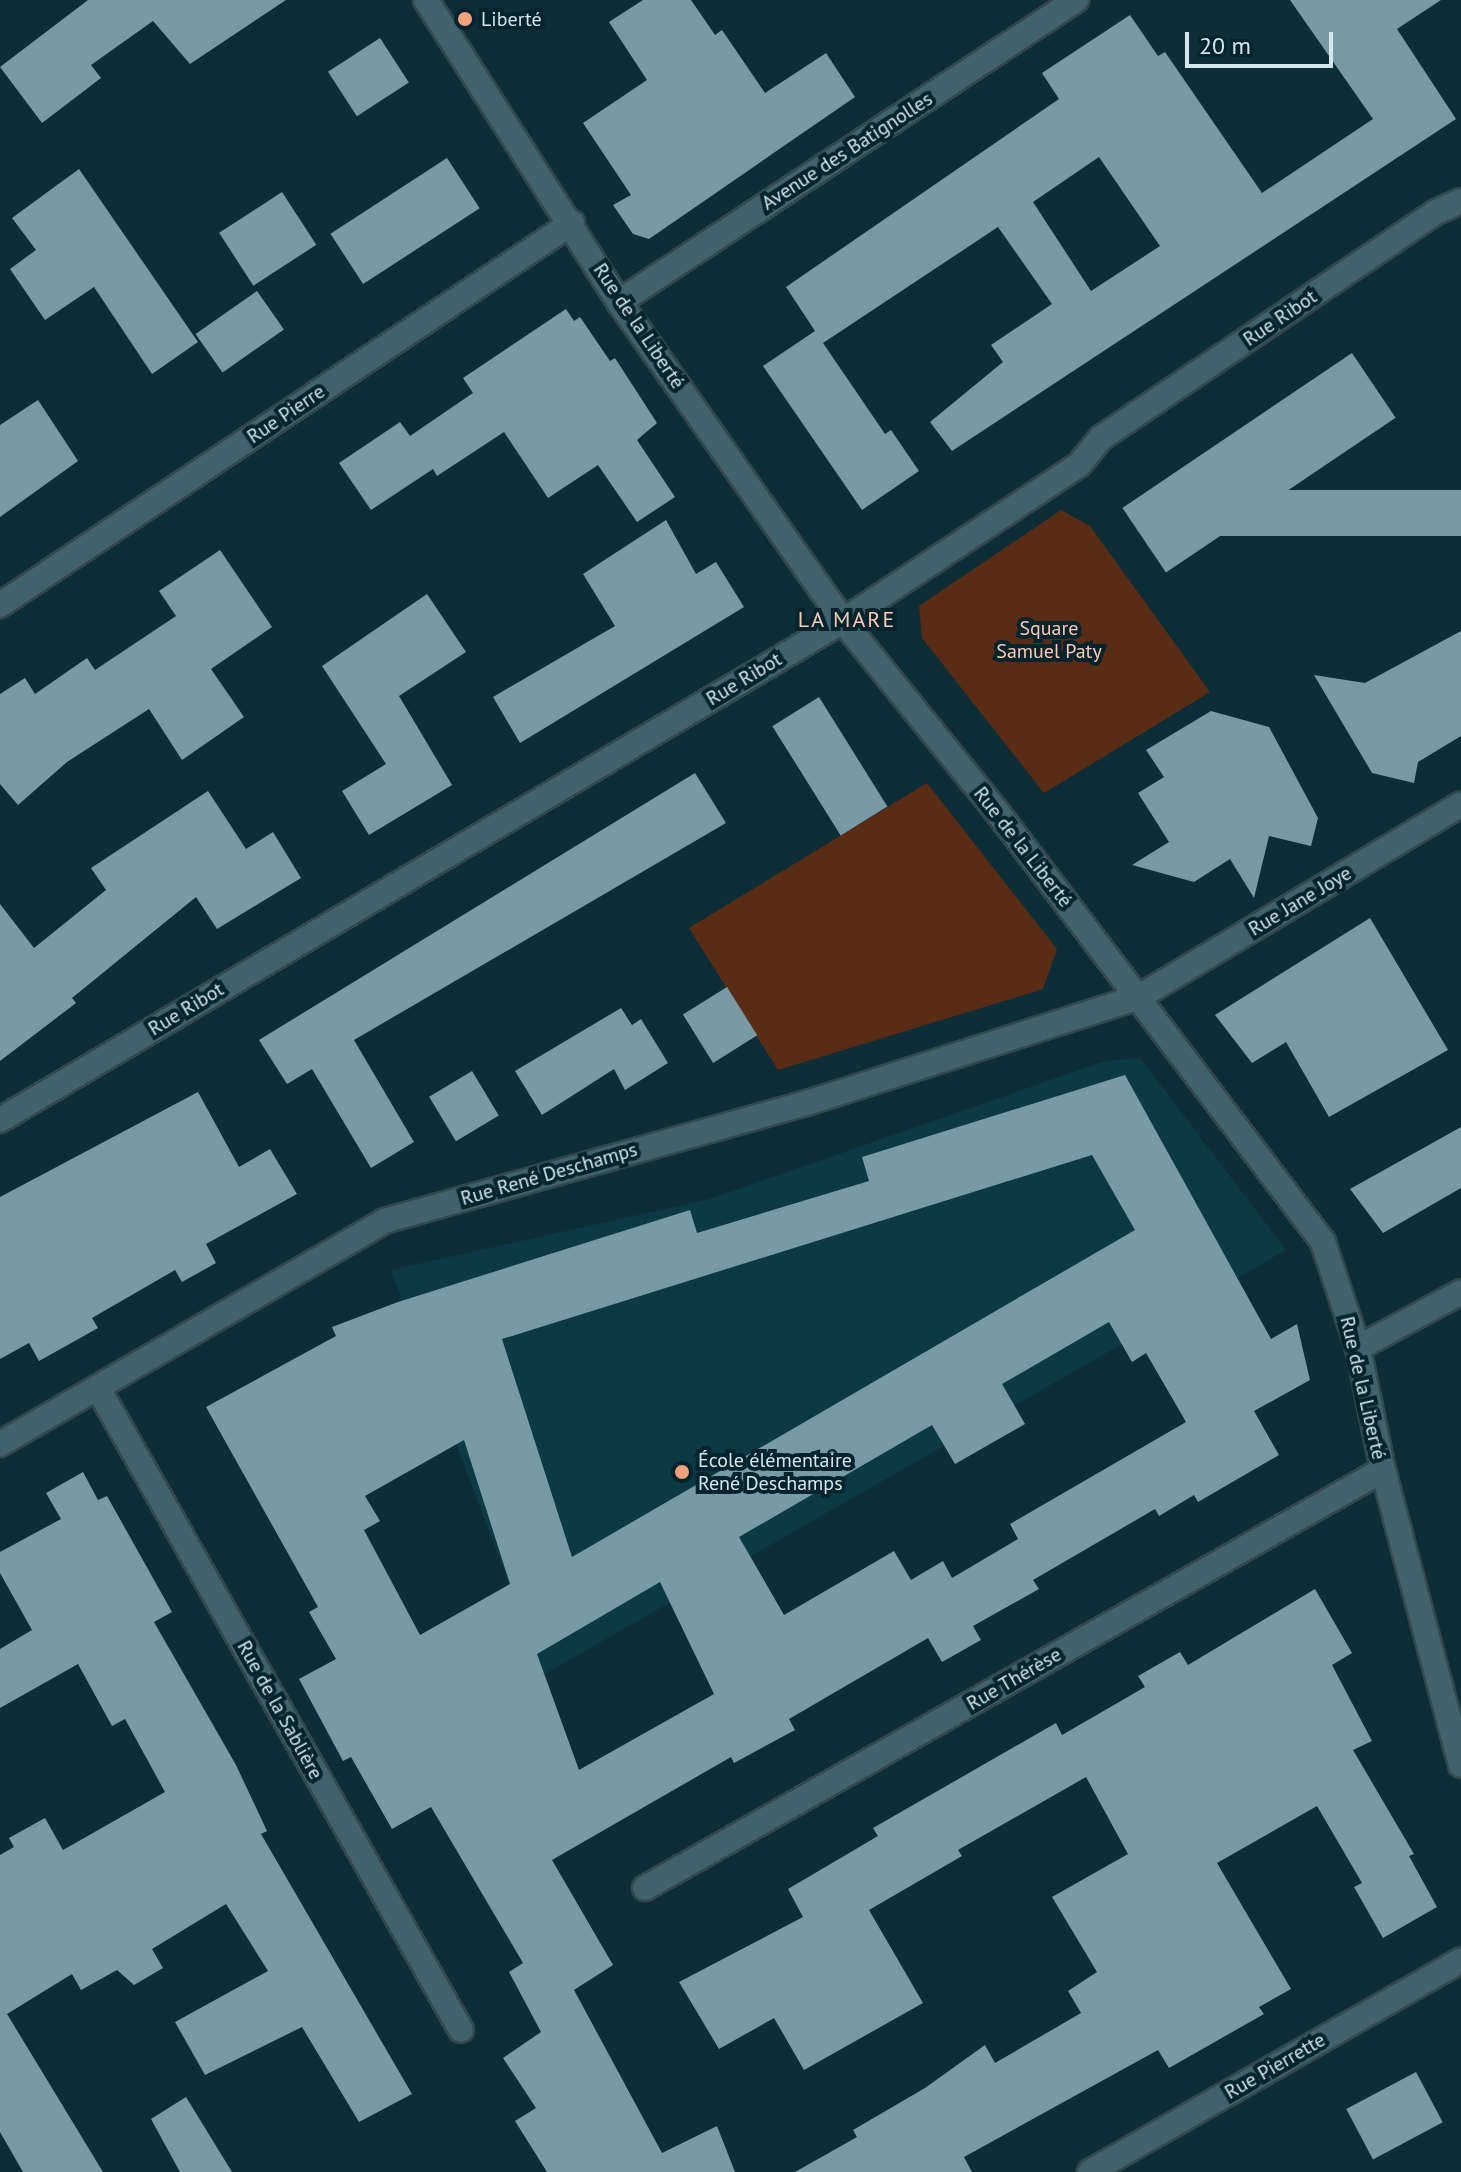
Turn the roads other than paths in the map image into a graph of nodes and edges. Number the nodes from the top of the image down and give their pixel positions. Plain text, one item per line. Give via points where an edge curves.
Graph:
1 (426, 0) edge
2 (1076, 0) edge
3 (1461, 201) edge
4 (572, 223) junction
5 (619, 302) junction
6 (0, 605) edge
7 (843, 621) junction
8 (1461, 804) edge
9 (1139, 997) junction
10 (0, 1120) edge
11 (1461, 1292) edge
12 (1358, 1348) junction
13 (99, 1390) junction
14 (0, 1444) edge
15 (1383, 1470) junction
16 (1456, 1734) edge
17 (1461, 1765) edge
18 (645, 1888) dead end
19 (1461, 1960) edge
20 (461, 2030) dead end
21 (1090, 2172) edge

1 - 4 street, Rue de la Liberté
2 - 5 street, Avenue des Batignolles
3 - 7 street, Rue Ribot via 1436,212 1101,438 1079,465
4 - 5 street, Rue de la Liberté
4 - 6 street, Rue Pierre
5 - 7 street, Rue de la Liberté
7 - 9 street, Rue de la Liberté
7 - 10 street, Rue Ribot
8 - 9 street, Rue Jane Joye
9 - 12 street, Rue de la Liberté via 1323,1242
9 - 13 street, Rue René Deschamps via 807,1103 384,1221
11 - 12 street
12 - 15 street, Rue de la Liberté
13 - 14 street, Rue René Deschamps
13 - 20 street, Rue de la Sablière
15 - 16 street, Rue de la Liberté
15 - 18 street, Rue Thérèse
16 - 17 street, Rue de la Liberté
19 - 21 street, Rue Pierrette

